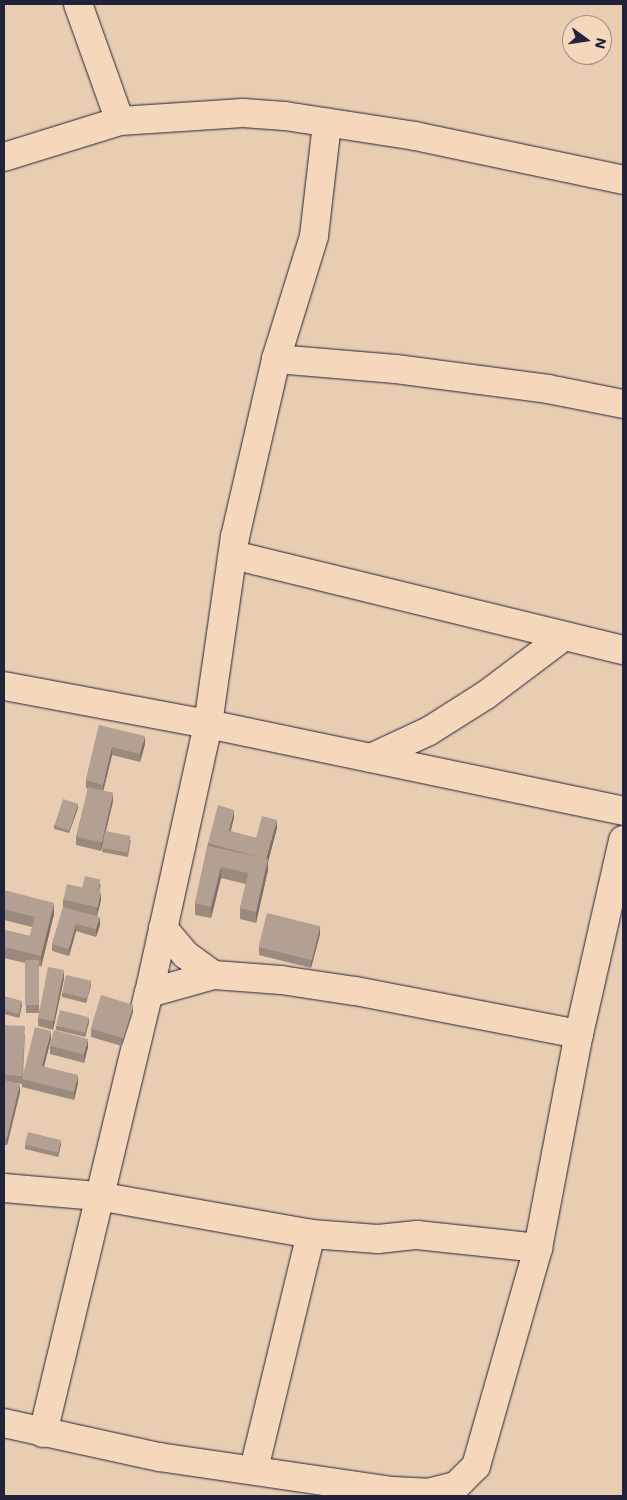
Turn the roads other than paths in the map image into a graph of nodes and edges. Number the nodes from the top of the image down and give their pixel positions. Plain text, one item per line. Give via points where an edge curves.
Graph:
1 (78, 4) edge
2 (120, 121) junction
3 (327, 123) junction
4 (4, 157) edge
5 (623, 180) edge
6 (276, 359) junction
7 (623, 404) edge
8 (233, 555) junction
9 (563, 637) junction
10 (623, 650) edge
11 (4, 686) edge
12 (208, 724) junction
13 (372, 758) junction
14 (623, 811) edge
15 (623, 840) edge
16 (163, 928) junction
17 (214, 975) junction
18 (149, 993) junction
19 (580, 1034) junction
20 (4, 1188) edge
21 (98, 1196) junction
22 (311, 1234) junction
23 (538, 1248) junction
24 (4, 1423) edge
25 (42, 1433) junction
26 (254, 1469) junction

1 - 2 street
2 - 3 street via 243,113
2 - 4 street
3 - 5 street via 415,136
3 - 6 street via 314,236
6 - 7 street via 396,369 548,389
6 - 8 street
8 - 9 street
8 - 12 street
9 - 10 street
9 - 13 street via 486,695 429,730
11 - 12 street
12 - 13 street
12 - 16 street
13 - 14 street
15 - 19 street
16 - 17 street via 186,955
16 - 18 street
17 - 18 street
17 - 19 street via 355,991
18 - 21 street
19 - 23 street
20 - 21 street
21 - 22 street
21 - 25 street
22 - 23 street via 378,1239 417,1235
22 - 26 street
23 - 26 street via 476,1466 456,1486 427,1493
24 - 25 street
25 - 26 street via 159,1457

